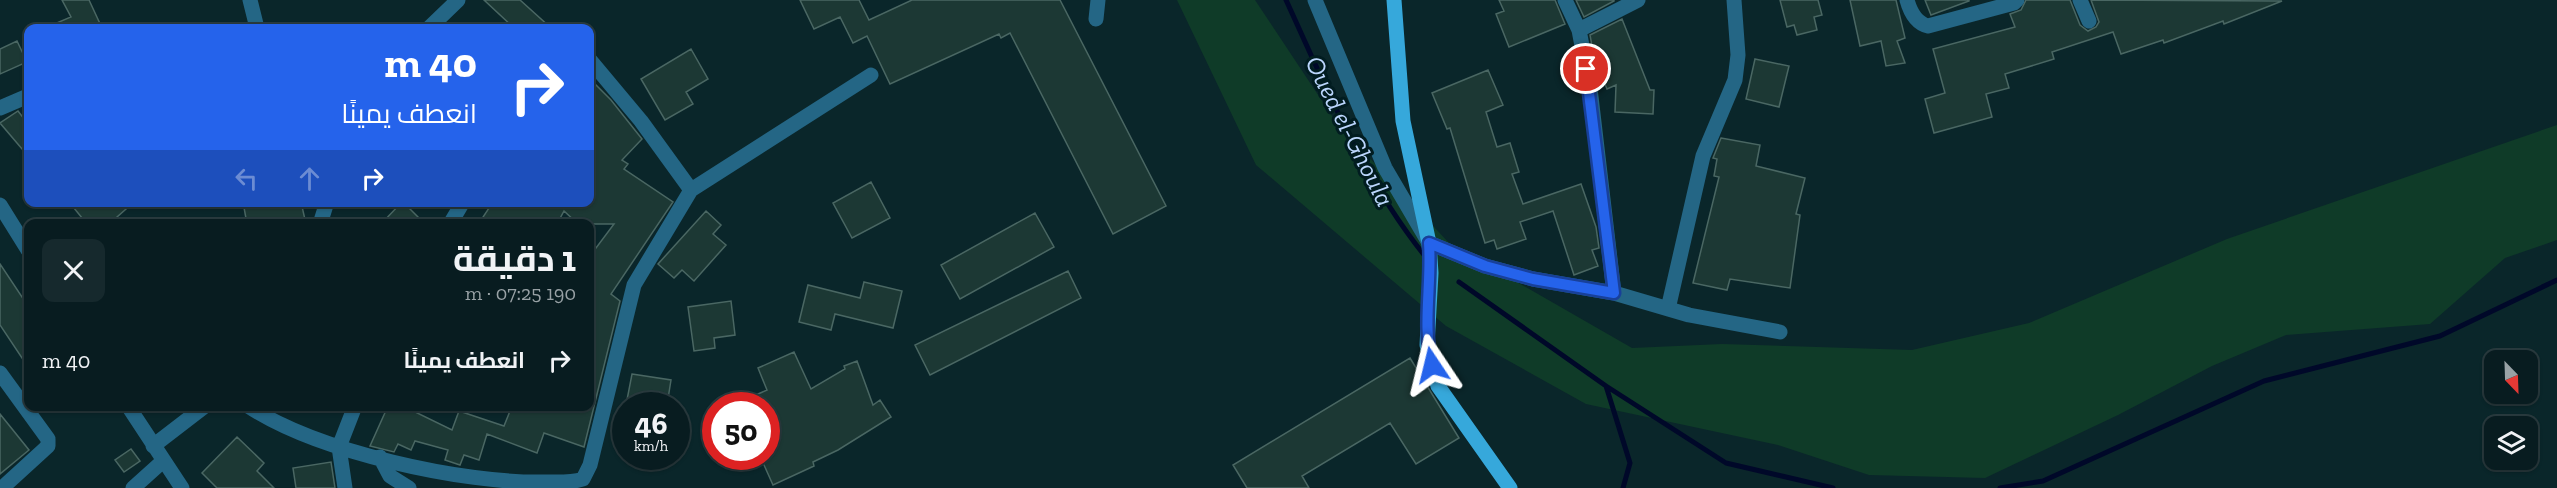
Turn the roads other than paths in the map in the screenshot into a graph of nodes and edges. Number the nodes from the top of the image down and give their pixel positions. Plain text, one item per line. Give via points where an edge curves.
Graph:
1 (250, 0) edge
2 (458, 0) edge
3 (1098, 0) edge
4 (1315, 0) edge
5 (1394, 0) edge
6 (1565, 0) edge
7 (1638, 0) edge
8 (1734, 0) edge
9 (1907, 0) edge
10 (2017, 0) edge
11 (2080, 0) edge
12 (1096, 19) dead end
13 (2089, 21) dead end
14 (256, 24) edge
15 (433, 24) edge
16 (1578, 30) junction
17 (594, 65) edge
18 (871, 75) dead end
19 (24, 98) edge
20 (0, 108) edge
21 (691, 189) junction
22 (0, 205) edge
23 (1429, 243) junction
24 (24, 244) edge
25 (1614, 293) junction
26 (1668, 309) junction
27 (1780, 332) dead end
28 (0, 373) edge
29 (24, 406) edge
30 (28, 411) edge
31 (131, 411) edge
32 (198, 411) edge
33 (257, 411) edge
34 (353, 411) edge
35 (153, 446) junction
36 (339, 447) junction
37 (380, 457) junction
38 (163, 461) junction
39 (2, 488) edge
40 (133, 488) edge
41 (182, 488) edge
42 (345, 488) edge
43 (409, 488) edge
44 (1510, 488) edge

1 - 14 street
2 - 15 street
3 - 12 street
4 - 23 street via 1384,168
5 - 23 main road via 1403,121
6 - 16 street
7 - 16 street
8 - 26 street via 1738,55 1735,80 1703,156
9 - 10 street via 1920,24 1928,26
11 - 13 street
16 - 25 street via 1590,88
17 - 21 street
18 - 21 street
19 - 20 street
21 - 37 street via 634,285 587,475 582,479 513,483
22 - 24 street
23 - 25 street via 1485,266 1533,279
23 - 44 main road via 1426,345 1438,386
25 - 26 street
26 - 27 street
28 - 29 street
30 - 39 street via 48,439 48,446
31 - 35 street
32 - 35 street
33 - 36 street
34 - 36 street
35 - 38 street
36 - 37 street
36 - 42 street
37 - 43 street via 390,476
38 - 40 street
38 - 41 street

